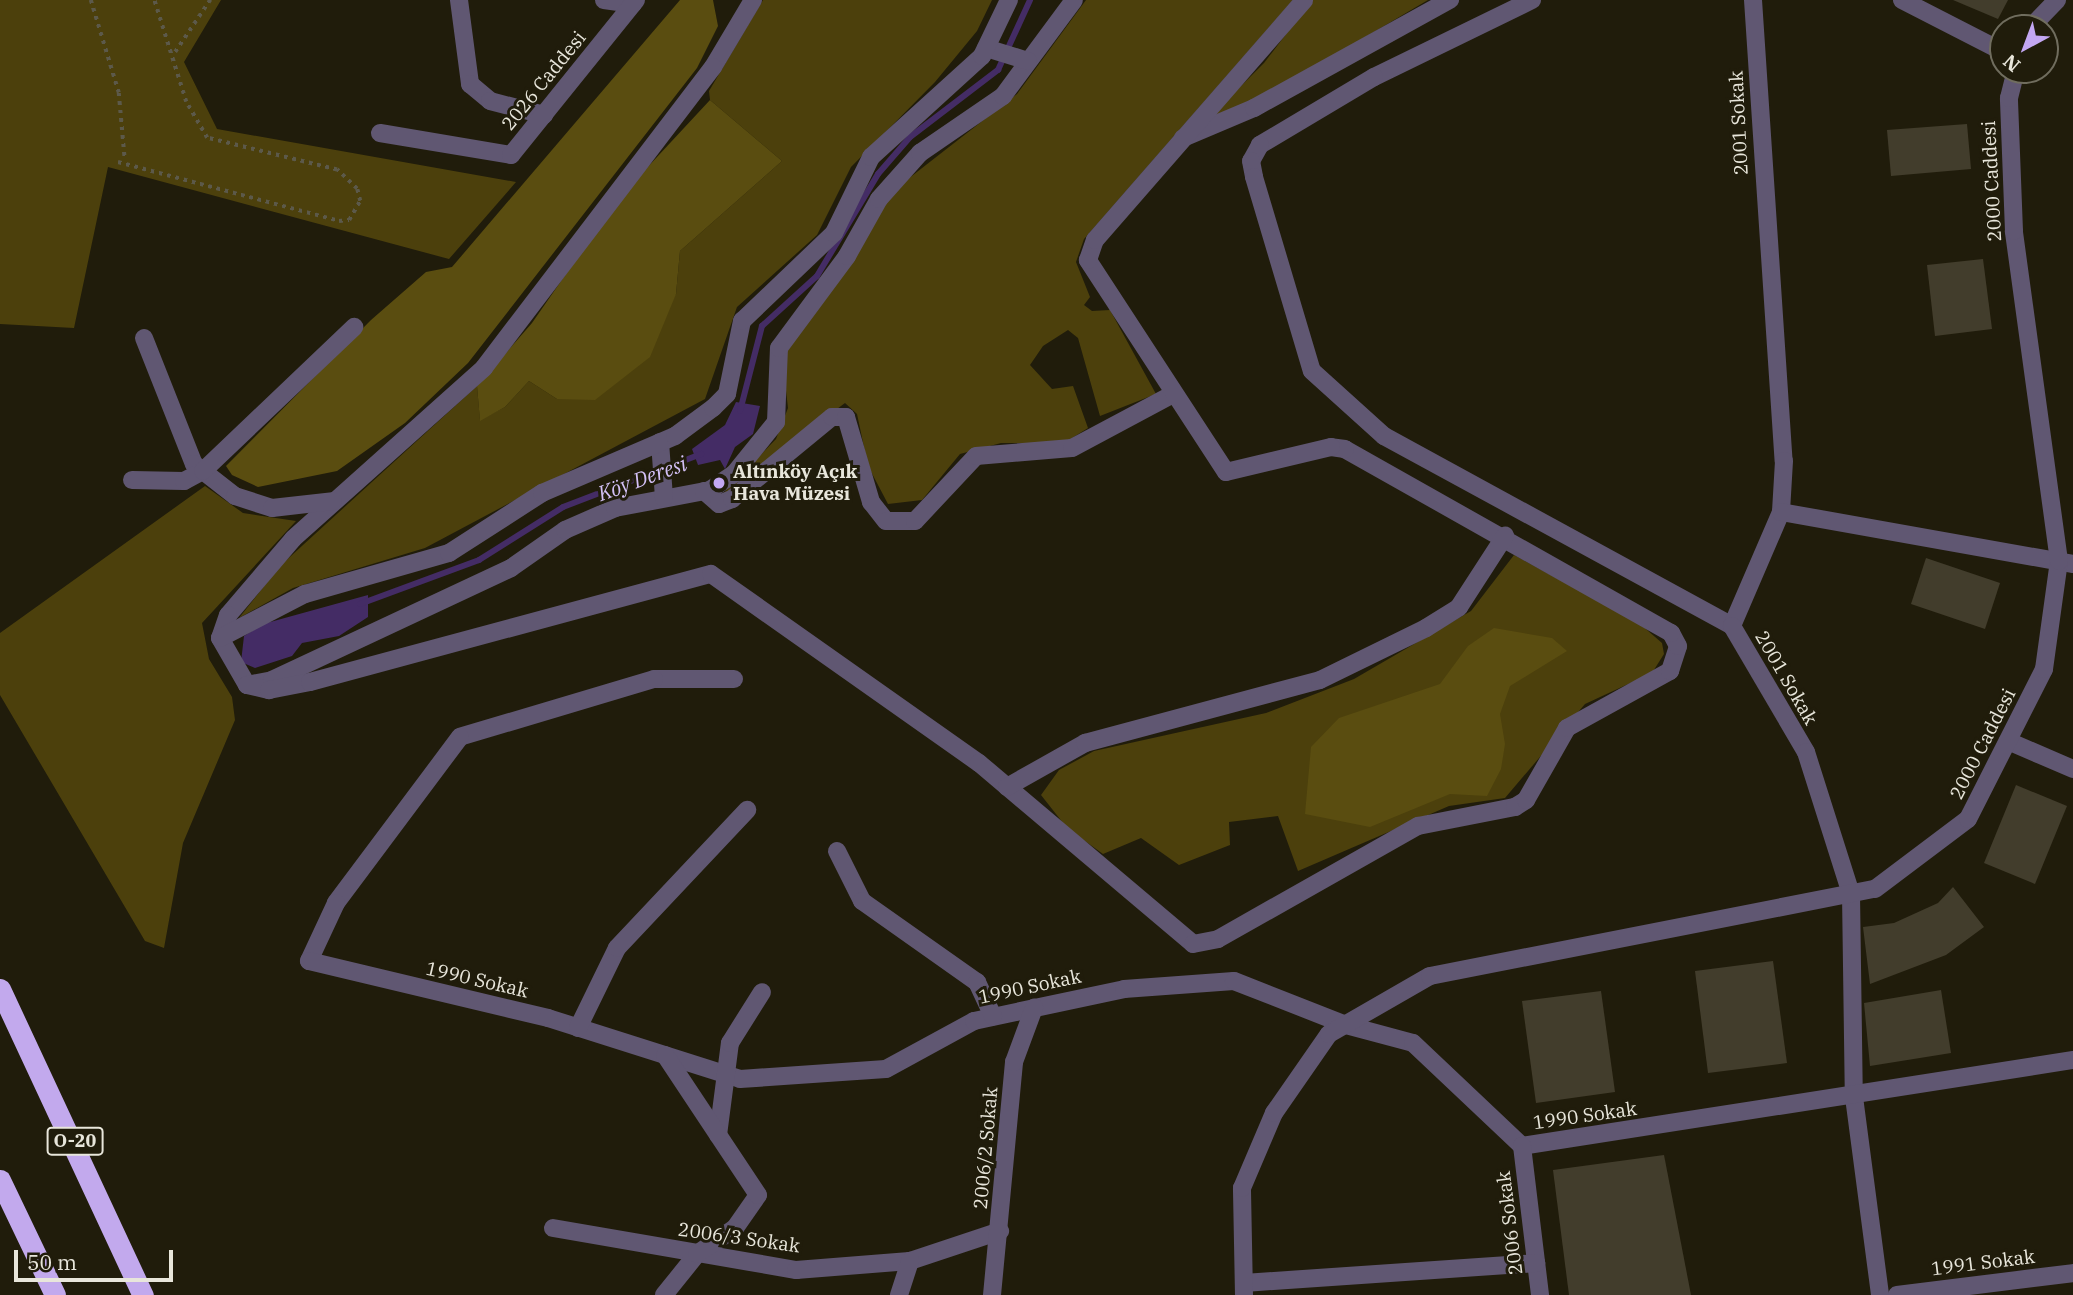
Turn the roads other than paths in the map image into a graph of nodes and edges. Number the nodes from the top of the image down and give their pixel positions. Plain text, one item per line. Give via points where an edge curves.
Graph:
1 (459, 0) edge
2 (604, 0) edge
3 (753, 0) edge
4 (1009, 0) edge
5 (1074, 0) edge
6 (1304, 0) edge
7 (1450, 0) edge
8 (1532, 0) edge
9 (1753, 0) edge
10 (1902, 0) edge
11 (2057, 0) edge
12 (634, 2) edge
13 (2044, 14) edge
14 (1989, 45) edge
15 (986, 48) junction
16 (1028, 61) junction
17 (2012, 84) edge
18 (544, 115) junction
19 (380, 133) dead end
20 (1180, 138) junction
21 (354, 327) dead end
22 (144, 338) dead end
23 (1173, 394) junction
24 (660, 442) junction
25 (203, 471) junction
26 (132, 480) dead end
27 (704, 491) junction
28 (664, 498) junction
29 (333, 501) junction
30 (1781, 512) junction
31 (1505, 536) junction
32 (2066, 563) edge
33 (1732, 626) junction
34 (220, 638) junction
35 (734, 679) dead end
36 (247, 685) junction
37 (2008, 741) junction
38 (2073, 769) edge
39 (1007, 787) junction
40 (747, 810) dead end
41 (837, 852) dead end
42 (1851, 894) junction
43 (1, 989) edge
44 (762, 992) dead end
45 (1034, 1008) junction
46 (993, 1017) junction
47 (1346, 1025) junction
48 (578, 1028) junction
49 (665, 1055) junction
50 (2073, 1060) edge
51 (725, 1074) junction
52 (1854, 1097) junction
53 (718, 1135) junction
54 (1522, 1146) junction
55 (0, 1180) edge
56 (0, 1205) edge
57 (553, 1228) dead end
58 (1000, 1231) junction
59 (30, 1245) junction
60 (697, 1254) junction
61 (910, 1261) junction
62 (1536, 1263) junction
63 (2073, 1273) edge
64 (1244, 1289) edge
65 (55, 1295) edge
66 (143, 1295) edge
67 (664, 1295) edge
68 (900, 1295) edge
69 (992, 1295) edge
70 (1540, 1295) edge
71 (1880, 1295) edge
72 (1897, 1295) edge

1 - 18 street via 470,84 490,101
2 - 12 street
3 - 29 street via 713,67 484,368 411,439
4 - 15 street
5 - 16 street
6 - 20 street
7 - 20 street via 1254,108
8 - 33 street via 1374,77 1260,145 1251,161 1254,177 1312,370 1384,436
9 - 30 street, 2001 Sokak via 1784,461
10 - 14 street
11 - 13 street
12 - 18 street, 2026 Caddesi
15 - 16 street
15 - 24 street via 948,93 872,157 834,233 743,321 727,394
16 - 27 street via 1003,96 920,153 878,199 846,256 779,348 776,422 734,474
17 - 32 street, 2000 Caddesi via 2009,98 2014,231
18 - 19 street, 2026 Caddesi via 511,155
20 - 23 street via 1088,250
21 - 25 street
22 - 25 street via 194,464
23 - 27 street via 1072,448 976,456 915,521 887,521 871,502 846,417 832,417 732,499 719,504
23 - 31 street via 1226,472 1331,447 1345,449
24 - 28 street
24 - 34 street via 542,493 449,553 305,594
25 - 26 street via 184,481
25 - 29 street via 235,496 272,508
27 - 28 street
28 - 36 street via 615,508 577,524 511,568 272,680
29 - 34 street via 228,615
30 - 32 street
30 - 33 street, 2001 Sokak
31 - 39 street via 1459,607 1426,628 1320,680 1085,743
31 - 39 street via 1654,621 1678,646 1670,671 1567,728 1526,800 1515,807 1418,826 1218,939 1193,944
32 - 37 street, 2000 Caddesi via 2044,669
33 - 42 street, 2001 Sokak via 1806,752
34 - 36 street
35 - 48 street, 1990 Sokak via 654,678 460,737 336,903 309,961
36 - 39 street via 270,690 310,682 711,575
37 - 38 street
37 - 42 street, 2000 Caddesi via 1968,818 1875,890
40 - 48 street via 617,948
41 - 46 street via 862,901 977,982
42 - 47 street, 2000 Caddesi via 1430,976
42 - 52 street, 2001 Sokak
43 - 66 highway, O-20
44 - 51 street via 730,1043
45 - 46 street, 1990 Sokak
45 - 47 street, 1990 Sokak via 1188,980 1234,981
45 - 58 street, 2006/2 Sokak via 1014,1062
46 - 51 street, 1990 Sokak via 886,1069 740,1079
47 - 54 street, 1990 Sokak via 1413,1043
47 - 64 street, 2000 Caddesi via 1329,1034 1275,1113 1242,1188
48 - 49 street, 1990 Sokak
49 - 51 street, 1990 Sokak
49 - 53 street
50 - 52 street, 1990 Sokak
51 - 53 street
52 - 54 street, 1990 Sokak
52 - 71 street, 2001 Sokak
53 - 60 street via 758,1195 735,1228
54 - 62 street, 2006 Sokak
55 - 59 highway
56 - 59 highway
57 - 60 street, 2006/3 Sokak
58 - 61 street, 2006/3 Sokak
58 - 69 street, 2006/2 Sokak
59 - 65 highway
60 - 61 street, 2006/3 Sokak via 796,1270
60 - 67 street
61 - 68 street
62 - 64 street
62 - 70 street, 2006 Sokak
63 - 72 street, 1991 Sokak

